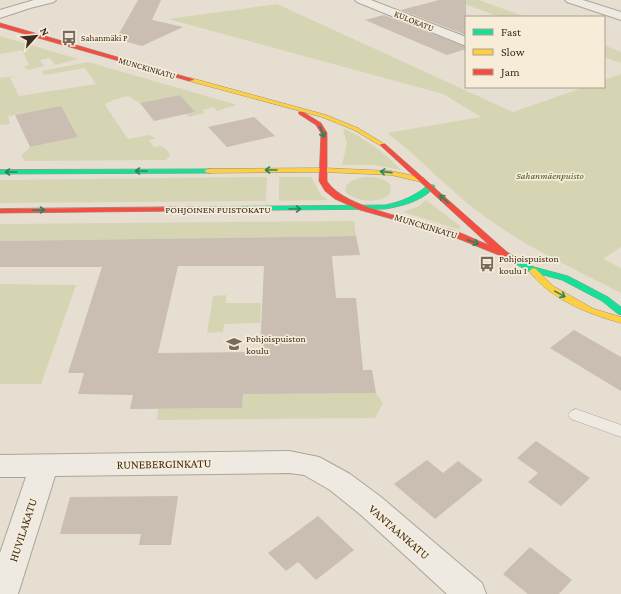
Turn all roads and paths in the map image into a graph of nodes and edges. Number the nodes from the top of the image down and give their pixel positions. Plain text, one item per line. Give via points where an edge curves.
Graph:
1 (50, 0) edge
2 (361, 0) edge
3 (572, 0) edge
4 (0, 14) edge
5 (621, 16) edge
6 (0, 25) edge
7 (465, 42) edge
8 (294, 108) junction
9 (324, 170) junction
10 (0, 172) edge
11 (427, 184) junction
12 (363, 208) junction
13 (0, 211) edge
14 (504, 254) junction
15 (531, 269) junction
16 (621, 312) edge
17 (621, 320) edge
18 (576, 415) dead end
19 (621, 430) edge
20 (0, 466) edge
21 (44, 466) junction
22 (326, 473) joint
23 (2, 594) edge
24 (470, 594) edge

1 - 4 street
2 - 7 street, KULOKATU
3 - 5 street
6 - 8 main road, MUNCKINKATU
8 -> 9 main road, MUNCKINKATU via 319,124 324,133
8 - 11 main road, MUNCKINKATU via 344,123 368,134
9 -> 10 main road
11 -> 9 main road via 391,173
9 - 12 main road, MUNCKINKATU via 324,181 328,189 338,197
11 - 12 main road, POHJOINEN PUISTOKATU via 417,198 400,205
14 -> 11 main road, MUNCKINKATU
13 -> 12 main road, POHJOINEN PUISTOKATU
12 -> 14 main road, MUNCKINKATU via 445,231
14 - 15 main road, MUNCKINKATU
15 - 16 main road, MUNCKINKATU via 564,278 605,299
15 -> 17 main road, MUNCKINKATU via 550,288 591,311
18 - 19 lane
20 - 21 street, RUNEBERGINKATU
21 - 22 street, RUNEBERGINKATU via 289,462 309,465
21 - 23 street, HUVILAKATU
22 - 24 street, VANTAANKATU via 370,506

